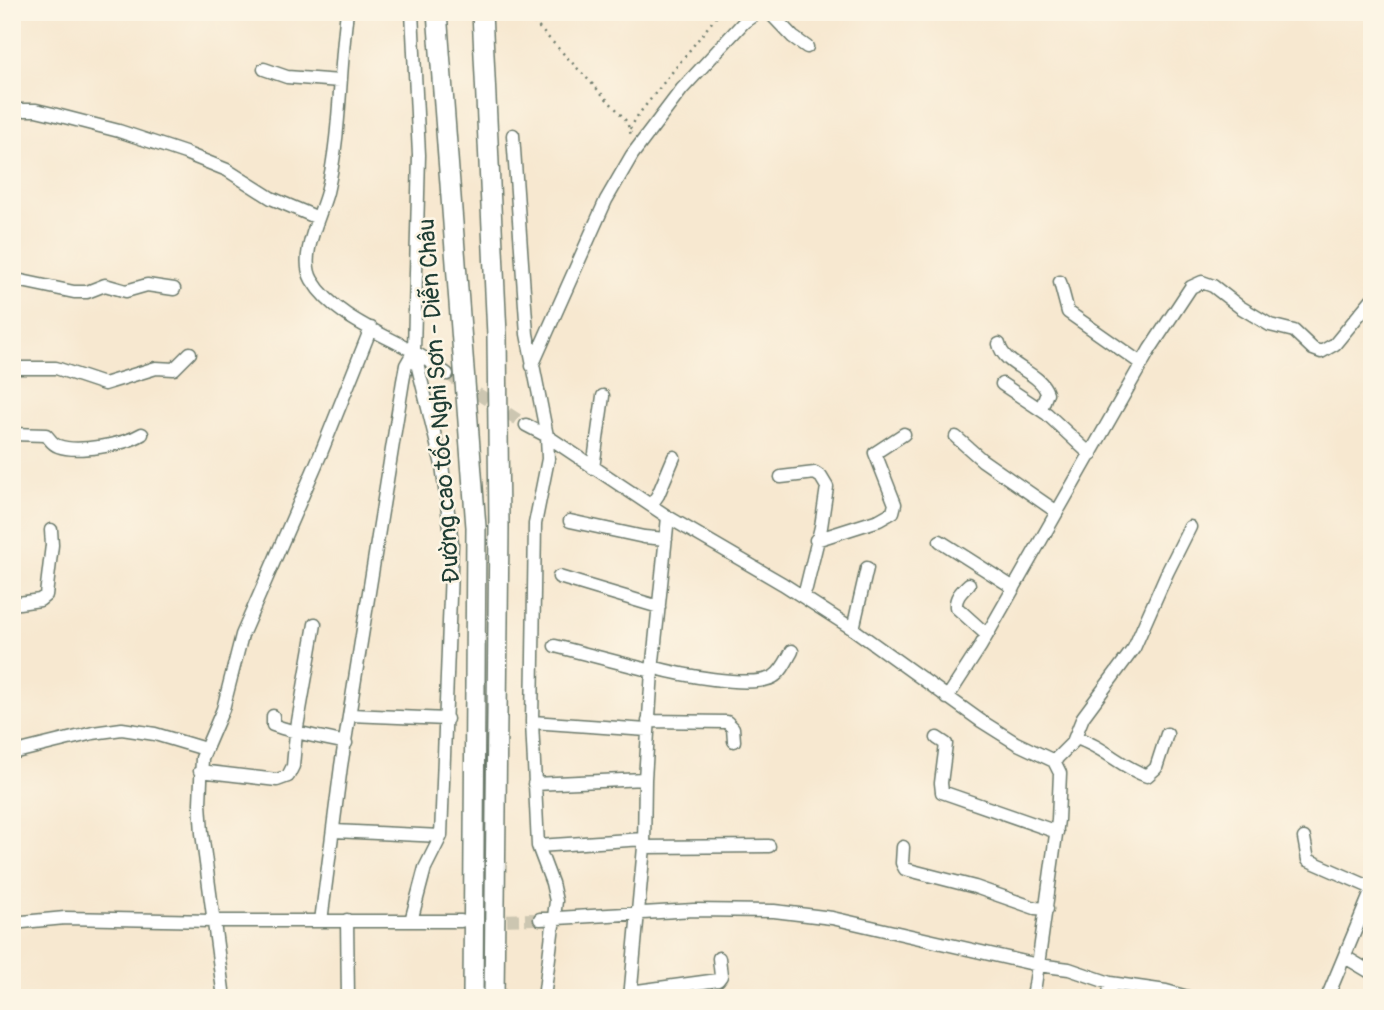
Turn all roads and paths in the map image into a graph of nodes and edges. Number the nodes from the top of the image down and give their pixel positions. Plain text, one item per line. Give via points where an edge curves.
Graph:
1 (347, 12) edge
2 (412, 12) edge
3 (437, 12) edge
4 (482, 12) edge
5 (524, 12) edge
6 (720, 12) edge
7 (758, 12) edge
8 (769, 12) edge
9 (807, 47) dead end
10 (264, 69) dead end
11 (340, 81) junction
12 (12, 110) edge
13 (630, 129) junction
14 (513, 135) dead end
15 (635, 152) junction
16 (318, 218) junction
17 (12, 279) edge
18 (1060, 282) dead end
19 (174, 289) dead end
20 (1372, 299) edge
21 (371, 328) junction
22 (999, 344) dead end
23 (414, 351) junction
24 (190, 353) dead end
25 (1142, 364) junction
26 (532, 367) junction
27 (12, 368) edge
28 (447, 373) tunnel mouth
29 (1002, 384) dead end
30 (603, 396) dead end
31 (1041, 409) junction
32 (526, 425) tunnel mouth
33 (12, 434) edge
34 (142, 434) dead end
35 (904, 434) dead end
36 (547, 436) junction
37 (956, 437) dead end
38 (1091, 455) junction
39 (674, 457) dead end
40 (593, 468) junction
41 (781, 477) dead end
42 (651, 505) junction
43 (1057, 512) junction
44 (668, 517) junction
45 (570, 522) dead end
46 (1190, 527) dead end
47 (51, 530) dead end
48 (666, 539) junction
49 (816, 540) junction
50 (940, 541) dead end
51 (867, 568) dead end
52 (559, 577) dead end
53 (969, 584) dead end
54 (1014, 588) junction
55 (802, 596) junction
56 (12, 604) edge
57 (659, 607) junction
58 (315, 624) dead end
59 (853, 629) junction
60 (987, 635) junction
61 (555, 646) dead end
62 (792, 651) dead end
63 (652, 669) junction
64 (947, 698) junction
65 (350, 715) junction
66 (273, 716) dead end
67 (447, 719) junction
68 (531, 722) junction
69 (648, 725) junction
70 (296, 733) junction
71 (1167, 734) dead end
72 (937, 738) dead end
73 (1076, 738) junction
74 (734, 741) dead end
75 (346, 743) junction
76 (205, 749) junction
77 (12, 753) edge
78 (1054, 761) junction
79 (200, 771) junction
80 (645, 779) junction
81 (534, 785) junction
82 (334, 831) junction
83 (1057, 832) junction
84 (441, 836) junction
85 (1304, 838) dead end
86 (644, 843) junction
87 (538, 846) junction
88 (769, 846) dead end
89 (904, 847) dead end
90 (1371, 892) edge
91 (1047, 909) junction
92 (638, 914) junction
93 (555, 918) junction
94 (540, 919) tunnel mouth
95 (321, 920) junction
96 (347, 920) junction
97 (212, 921) junction
98 (411, 921) junction
99 (461, 921) dead end
100 (12, 923) edge
101 (1345, 957) junction
102 (719, 958) dead end
103 (1038, 965) junction
104 (1372, 973) edge
105 (1110, 983) junction
106 (630, 995) edge
107 (223, 998) edge
108 (348, 998) edge
109 (473, 998) edge
110 (494, 998) edge
111 (544, 998) edge
112 (1033, 998) edge
113 (1109, 998) edge
114 (1191, 998) edge
115 (1327, 998) edge

1 - 11 street
2 - 23 street via 419,155
3 - 109 highway, Đường cao tốc Nghi Sơn - Diễn Châu via 476,527
4 - 110 highway, Đường cao tốc Nghi Sơn - Diễn Châu via 497,335
5 - 13 path
6 - 13 path
7 - 15 street via 682,89
8 - 9 street
10 - 11 street via 287,78
11 - 16 street via 327,192
12 - 16 street via 53,114 185,153
13 - 15 path
14 - 26 street
15 - 26 street via 606,200
16 - 21 street via 309,254 312,280 331,302
17 - 19 street via 74,292 105,285 126,291 147,285
18 - 25 street via 1068,312
20 - 25 street via 1335,344 1321,352 1294,331 1270,325 1213,286 1198,283
21 - 23 street
21 - 76 street via 242,635 223,709
22 - 31 street via 1002,353 1044,385 1047,393
23 - 28 street
23 - 65 street via 402,381
23 - 67 street via 442,465 452,543
24 - 27 street via 174,369 156,369 104,384 56,368
25 - 38 street
26 - 36 street
29 - 31 street
30 - 40 street
31 - 38 street
32 - 36 street
33 - 34 street via 46,435 55,446 68,448 124,444
35 - 49 street via 875,453 895,504 893,512
36 - 40 street
36 - 68 street via 548,458 535,524
37 - 43 street
38 - 43 street
39 - 42 street
40 - 42 street
41 - 49 street via 810,473 825,482 827,495
42 - 44 street
43 - 54 street
44 - 48 street
44 - 55 street
45 - 48 street
46 - 73 street via 1142,635 1083,717
47 - 56 street via 47,595
48 - 57 street
49 - 55 street
50 - 54 street
51 - 59 street
52 - 57 street
53 - 60 street via 958,596 956,607
54 - 60 street
55 - 59 street
57 - 63 street
58 - 70 street
59 - 64 street
60 - 64 street
61 - 63 street
62 - 63 street via 776,675 761,681
63 - 69 street
64 - 78 street via 1016,743
65 - 67 street
65 - 75 street
66 - 70 street via 273,725
67 - 84 street
68 - 69 street
68 - 81 street
69 - 74 street via 727,722 733,728
69 - 80 street
70 - 75 street
70 - 79 street via 293,766 283,778
71 - 73 street via 1156,768 1147,776
72 - 83 street via 946,744 942,792
73 - 78 street
75 - 82 street
76 - 77 street via 122,729
76 - 79 street
78 - 83 street via 1060,774
79 - 97 street
80 - 81 street
80 - 86 street
81 - 87 street
82 - 84 street
82 - 95 street
83 - 91 street
84 - 98 street via 425,868
85 - 90 street via 1308,860
86 - 87 street
86 - 88 street
86 - 92 street
87 - 93 street via 552,883
89 - 91 street via 905,869
90 - 101 street
91 - 103 street
92 - 93 street
92 - 103 street via 720,910 813,915
92 - 106 street
93 - 94 street
93 - 111 street
95 - 96 street
95 - 97 street
96 - 98 street
96 - 108 street
97 - 100 street via 65,918
97 - 107 street
98 - 99 street
101 - 104 street
101 - 115 street
102 - 106 street via 718,980
103 - 105 street via 1069,969
103 - 112 street
105 - 113 street
105 - 114 street

